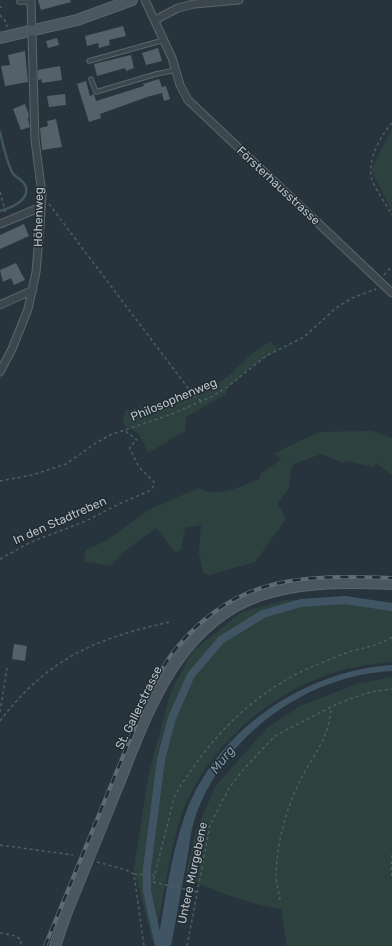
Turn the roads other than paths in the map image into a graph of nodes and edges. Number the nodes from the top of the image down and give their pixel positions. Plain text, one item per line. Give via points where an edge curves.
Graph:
1 (132, 0) edge
2 (144, 0) edge
3 (239, 0) edge
4 (31, 1) edge
5 (19, 2) dead end
6 (155, 20) junction
7 (32, 31) junction
8 (4, 37) edge
9 (164, 40) junction
10 (89, 61) dead end
11 (176, 70) junction
12 (91, 79) dead end
13 (41, 207) junction
14 (0, 224) edge
15 (33, 290) junction
16 (392, 293) edge
17 (0, 305) edge
18 (0, 372) edge
19 (392, 584) edge
20 (55, 946) edge

1 - 7 main road via 77,20
2 - 6 street, Försterhausstrasse
3 - 6 street via 194,4 178,8
4 - 5 lane
4 - 7 street, Höhenweg
6 - 9 street, Försterhausstrasse
7 - 8 main road
7 - 13 street, Höhenweg via 35,140 42,194
9 - 10 lane
9 - 11 street, Försterhausstrasse
11 - 12 lane via 96,92
11 - 16 street, Försterhausstrasse via 188,100
13 - 14 street
13 - 15 street, Höhenweg
15 - 17 street
15 - 18 street, Höhenweg via 22,328
19 - 20 main road, St. Gallerstrasse via 327,584 276,591 235,607 205,629 175,664 156,697 136,740

